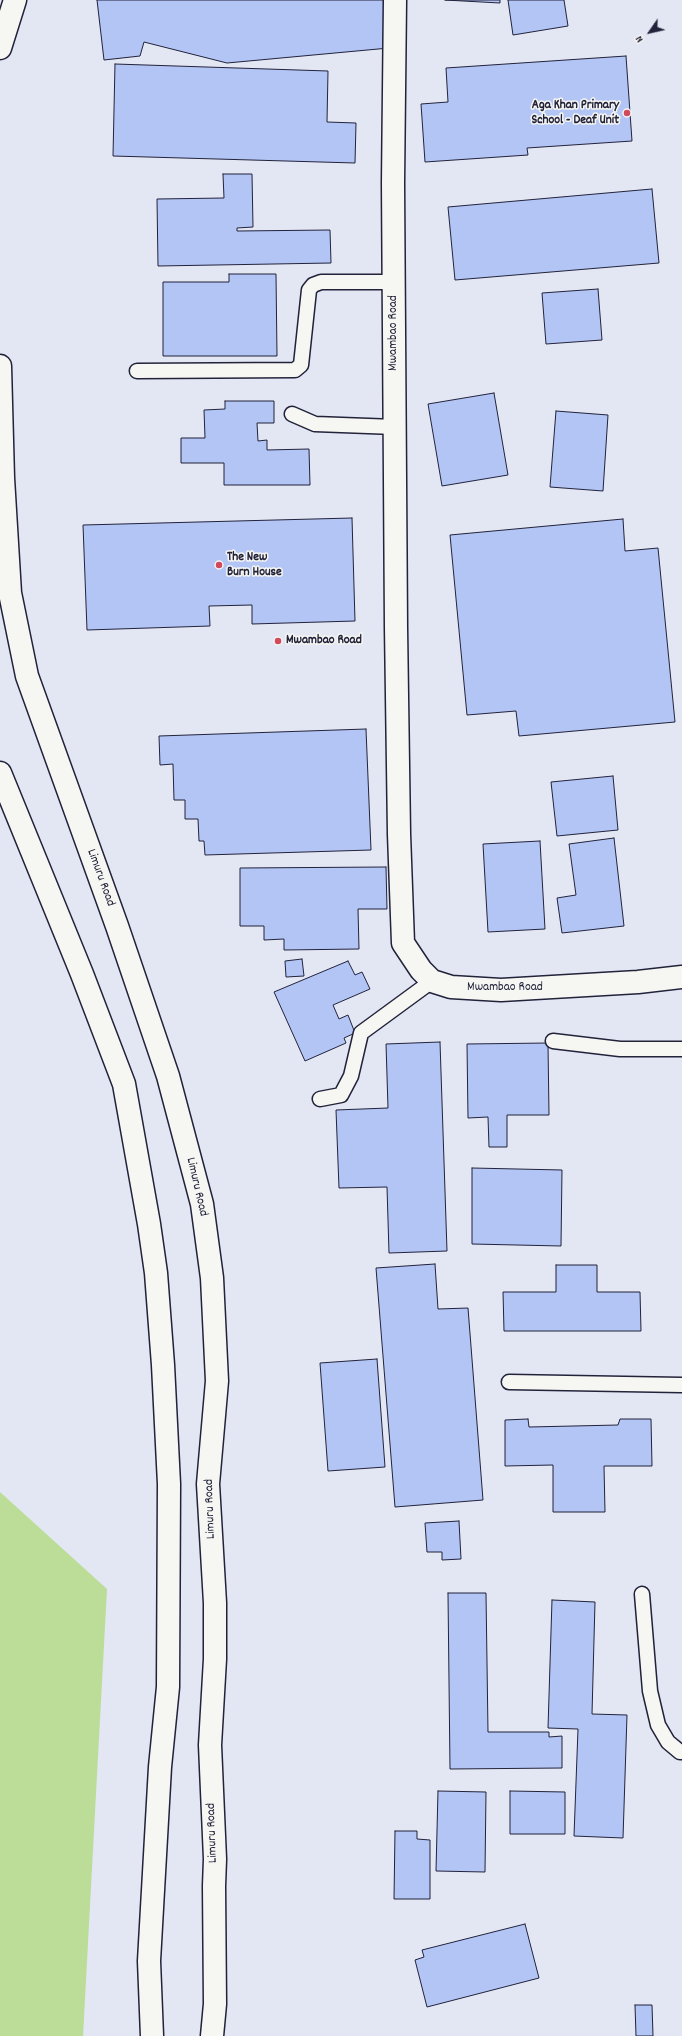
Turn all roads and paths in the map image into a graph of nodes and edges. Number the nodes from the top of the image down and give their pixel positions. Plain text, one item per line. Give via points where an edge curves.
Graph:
1 (15, 0) edge
2 (395, 0) edge
3 (0, 48) edge
4 (394, 282) junction
5 (0, 366) edge
6 (137, 371) dead end
7 (292, 414) dead end
8 (395, 427) junction
9 (0, 773) edge
10 (682, 977) edge
11 (432, 981) junction
12 (553, 1041) dead end
13 (682, 1049) edge
14 (320, 1099) dead end
15 (509, 1382) dead end
16 (682, 1385) edge
17 (642, 1594) dead end
18 (682, 1752) edge
19 (152, 2036) edge
20 (212, 2036) edge

1 - 3 main road
2 - 4 main road, Mwambao Road
4 - 6 lane via 321,282 313,285 309,290 301,365 295,370
4 - 8 main road, Mwambao Road
5 - 20 main road, Limuru Road via 10,593 27,676 168,1076 202,1204 212,1278 217,1381 208,1484 215,1603 210,1745 215,1859 215,2004
7 - 8 lane via 315,424
8 - 11 main road, Mwambao Road via 398,826 403,943 421,970
9 - 19 main road via 124,1084 156,1273 169,1484 168,1687 160,1767 149,1961
10 - 11 main road, Mwambao Road via 501,990 451,987
11 - 14 lane via 361,1033 351,1076 341,1095
12 - 13 lane via 620,1048
15 - 16 lane
17 - 18 lane via 650,1691 658,1725 668,1742

